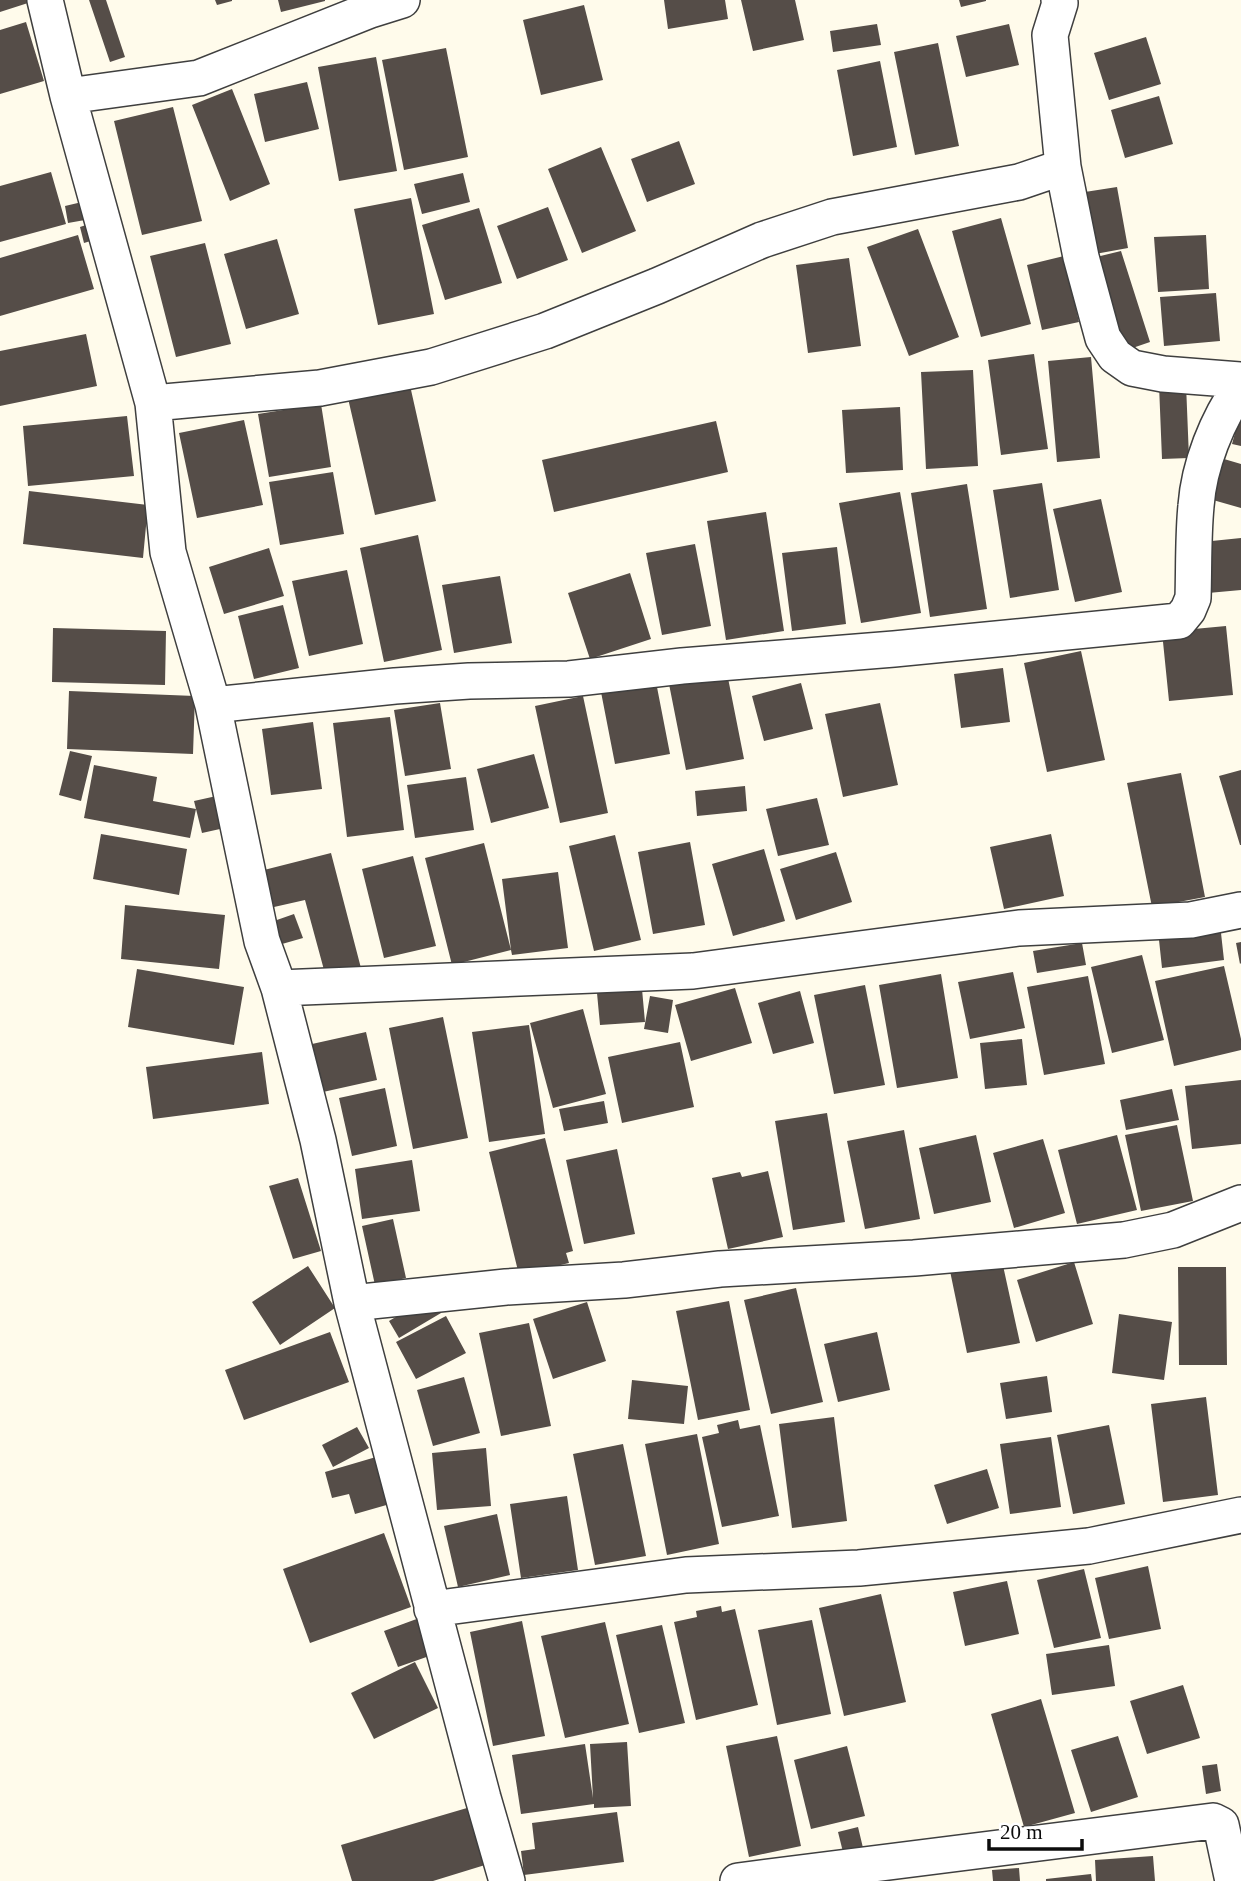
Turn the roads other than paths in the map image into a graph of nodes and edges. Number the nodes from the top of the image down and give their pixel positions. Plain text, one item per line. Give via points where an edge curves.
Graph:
1 (45, 0) edge
2 (402, 0) edge
3 (1067, 1) edge
4 (68, 96) junction
5 (1063, 167) junction
6 (1241, 380) edge
7 (1241, 386) edge
8 (153, 402) junction
9 (213, 705) junction
10 (1241, 910) edge
11 (279, 988) junction
12 (1241, 1203) edge
13 (352, 1303) junction
14 (1241, 1515) edge
15 (432, 1609) junction
16 (508, 1881) edge
17 (738, 1881) edge
18 (1233, 1881) edge

1 - 4 street
2 - 4 street via 199,78
3 - 5 street via 1049,35
4 - 8 street
5 - 6 street via 1080,257 1103,338 1115,356 1132,368 1163,374
5 - 8 street via 1019,182 832,217 762,240 545,331 430,367 320,388
7 - 9 street via 1229,402 1204,466 1196,505 1193,598 1179,621 569,679 395,686
8 - 9 street via 168,552
9 - 11 street via 262,941
10 - 11 street via 1191,920 1019,928 693,971
11 - 13 street via 318,1140
12 - 13 street via 1173,1230 1125,1240 720,1269
13 - 15 street
14 - 15 street via 1089,1546 859,1568 686,1575
15 - 16 street
17 - 18 street via 1213,1821 1221,1825

